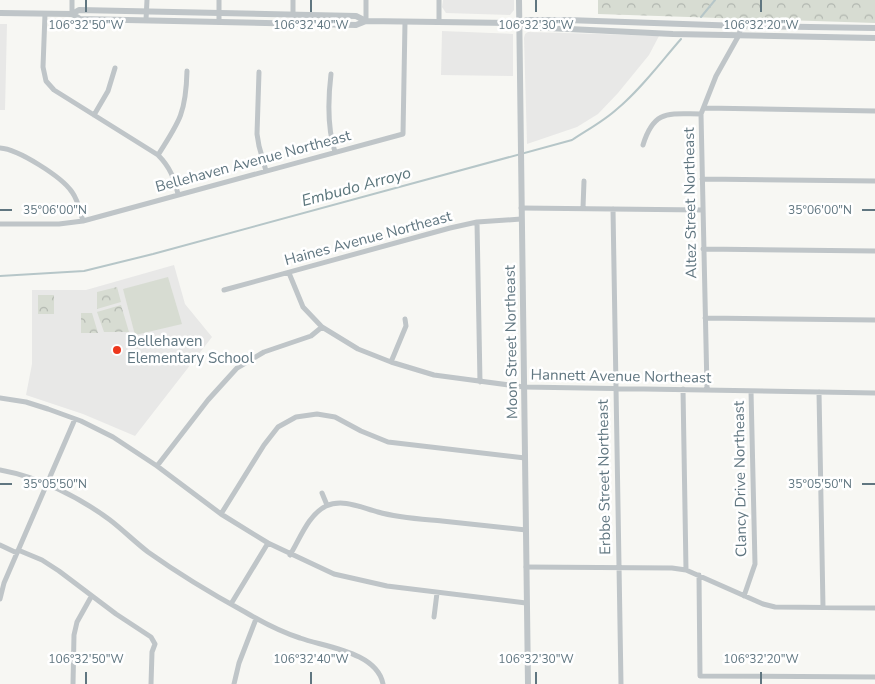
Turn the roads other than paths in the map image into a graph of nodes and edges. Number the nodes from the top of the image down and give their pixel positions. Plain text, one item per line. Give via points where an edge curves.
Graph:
1 (72, 0) edge
2 (147, 0) edge
3 (219, 0) edge
4 (293, 0) edge
5 (366, 0) edge
6 (439, 0) edge
7 (519, 0) edge
8 (147, 11) junction
9 (0, 13) edge
10 (219, 13) junction
11 (45, 14) junction
12 (72, 14) junction
13 (292, 14) junction
14 (146, 20) junction
15 (366, 21) junction
16 (220, 22) junction
17 (405, 22) junction
18 (439, 22) junction
19 (292, 23) junction
20 (519, 23) junction
21 (741, 26) junction
22 (875, 28) edge
23 (738, 35) junction
24 (875, 38) edge
25 (115, 68) dead end
26 (188, 71) dead end
27 (259, 72) dead end
28 (331, 74) dead end
29 (704, 108) junction
30 (875, 111) edge
31 (701, 114) junction
32 (94, 115) junction
33 (643, 145) dead end
34 (0, 148) edge
35 (335, 152) junction
36 (158, 155) junction
37 (266, 171) junction
38 (702, 179) junction
39 (584, 181) dead end
40 (875, 181) edge
41 (178, 194) junction
42 (521, 208) junction
43 (583, 208) junction
44 (613, 208) junction
45 (702, 210) junction
46 (521, 218) junction
47 (83, 221) junction
48 (477, 222) junction
49 (0, 224) edge
50 (703, 249) junction
51 (875, 251) edge
52 (289, 272) junction
53 (224, 290) dead end
54 (705, 318) junction
55 (404, 319) dead end
56 (875, 320) edge
57 (322, 327) junction
58 (391, 362) junction
59 (480, 382) junction
60 (524, 387) junction
61 (615, 387) junction
62 (683, 389) junction
63 (707, 389) junction
64 (751, 391) junction
65 (819, 392) junction
66 (875, 393) edge
67 (0, 398) edge
68 (75, 419) junction
69 (525, 458) junction
70 (157, 466) junction
71 (0, 470) edge
72 (47, 485) junction
73 (322, 493) dead end
74 (327, 505) junction
75 (221, 514) junction
76 (526, 530) junction
77 (268, 543) junction
78 (0, 545) edge
79 (18, 551) junction
80 (290, 555) junction
81 (526, 567) junction
82 (618, 568) junction
83 (686, 570) junction
84 (699, 576) junction
85 (437, 593) junction
86 (744, 596) junction
87 (91, 597) junction
88 (0, 600) edge
89 (526, 603) junction
90 (231, 604) junction
91 (823, 607) junction
92 (875, 608) edge
93 (434, 618) dead end
94 (256, 619) junction
95 (875, 677) edge
96 (73, 684) edge
97 (151, 684) edge
98 (234, 684) edge
99 (382, 684) edge
100 (528, 684) edge
101 (621, 684) edge

1 - 12 street
2 - 8 street
3 - 10 street
4 - 13 street
5 - 15 street
6 - 18 street
7 - 20 street, Moon Street Northeast
8 - 10 street
8 - 12 street via 79,10
8 - 14 street
9 - 11 street
10 - 13 street
10 - 16 street
11 - 12 street
11 - 32 street via 43,67 46,81 54,90
12 - 14 street via 80,19
13 - 15 street via 356,16
13 - 19 street
14 - 16 street
15 - 17 street
15 - 19 street via 356,25
16 - 19 street
17 - 18 street
17 - 35 street, Bellehaven Avenue Northeast via 403,134
18 - 20 street
20 - 21 street via 567,20
20 - 23 street via 527,27
20 - 42 street, Moon Street Northeast
21 - 22 street
21 - 23 street, Altez Street Northeast
23 - 24 street
23 - 29 street, Altez Street Northeast via 716,76
25 - 32 street via 108,91
26 - 36 street via 183,113
27 - 37 street via 257,134
28 - 35 street via 330,125
29 - 30 street
29 - 31 street, Altez Street Northeast
31 - 33 street via 667,114 658,118 647,132
31 - 38 street, Altez Street Northeast
32 - 36 street
34 - 47 street via 20,154 64,183 72,191
35 - 37 street, Bellehaven Avenue Northeast
36 - 41 street via 172,173
37 - 41 street, Bellehaven Avenue Northeast
38 - 40 street
38 - 45 street, Altez Street Northeast
39 - 43 street
41 - 47 street, Bellehaven Avenue Northeast
42 - 43 street
42 - 46 street, Moon Street Northeast
43 - 44 street
44 - 45 street
44 - 61 street, Erbbe Street Northeast
45 - 50 street, Altez Street Northeast
46 - 48 street, Haines Avenue Northeast
46 - 60 street, Moon Street Northeast
47 - 49 street, Bellehaven Avenue Northeast
48 - 52 street, Haines Avenue Northeast
48 - 59 street
50 - 51 street
50 - 54 street, Altez Street Northeast
52 - 53 street, Haines Avenue Northeast
52 - 57 street, Hannett Avenue Northeast via 303,307
54 - 56 street
54 - 63 street, Altez Street Northeast
55 - 58 street via 406,326
57 - 58 street, Hannett Avenue Northeast via 358,349
57 - 70 street via 311,336 264,352 237,368
58 - 59 street, Hannett Avenue Northeast via 434,375
59 - 60 street, Hannett Avenue Northeast
60 - 61 street, Hannett Avenue Northeast
60 - 69 street, Moon Street Northeast
61 - 62 street, Hannett Avenue Northeast
61 - 82 street, Erbbe Street Northeast
62 - 63 street, Hannett Avenue Northeast
62 - 83 street
63 - 64 street, Hannett Avenue Northeast
64 - 65 street, Hannett Avenue Northeast
64 - 86 street, Clancy Drive Northeast via 754,564
65 - 66 street, Hannett Avenue Northeast
65 - 91 street
67 - 68 street via 26,402
68 - 70 street via 122,442
68 - 72 street
69 - 75 street via 388,442 335,417 317,414 296,416 278,427 264,445
69 - 76 street, Moon Street Northeast
70 - 75 street
71 - 72 street
72 - 79 street
72 - 90 street via 88,505 166,564
73 - 74 street
74 - 76 street via 353,504 411,518
74 - 80 street via 308,524
75 - 77 street
76 - 81 street, Moon Street Northeast
77 - 80 street
77 - 90 street
78 - 79 street
79 - 87 street via 42,560
79 - 88 street
80 - 85 street via 342,576
81 - 82 street
81 - 89 street, Moon Street Northeast
82 - 83 street
82 - 101 street, Erbbe Street Northeast
83 - 84 street
84 - 86 street
84 - 95 street via 700,676
85 - 89 street
85 - 93 street
86 - 91 street via 775,607
87 - 96 street via 76,622
87 - 97 street via 151,637 154,644
89 - 100 street, Moon Street Northeast
90 - 94 street
91 - 92 street
94 - 98 street via 238,663
94 - 99 street via 300,638 358,656 372,666

